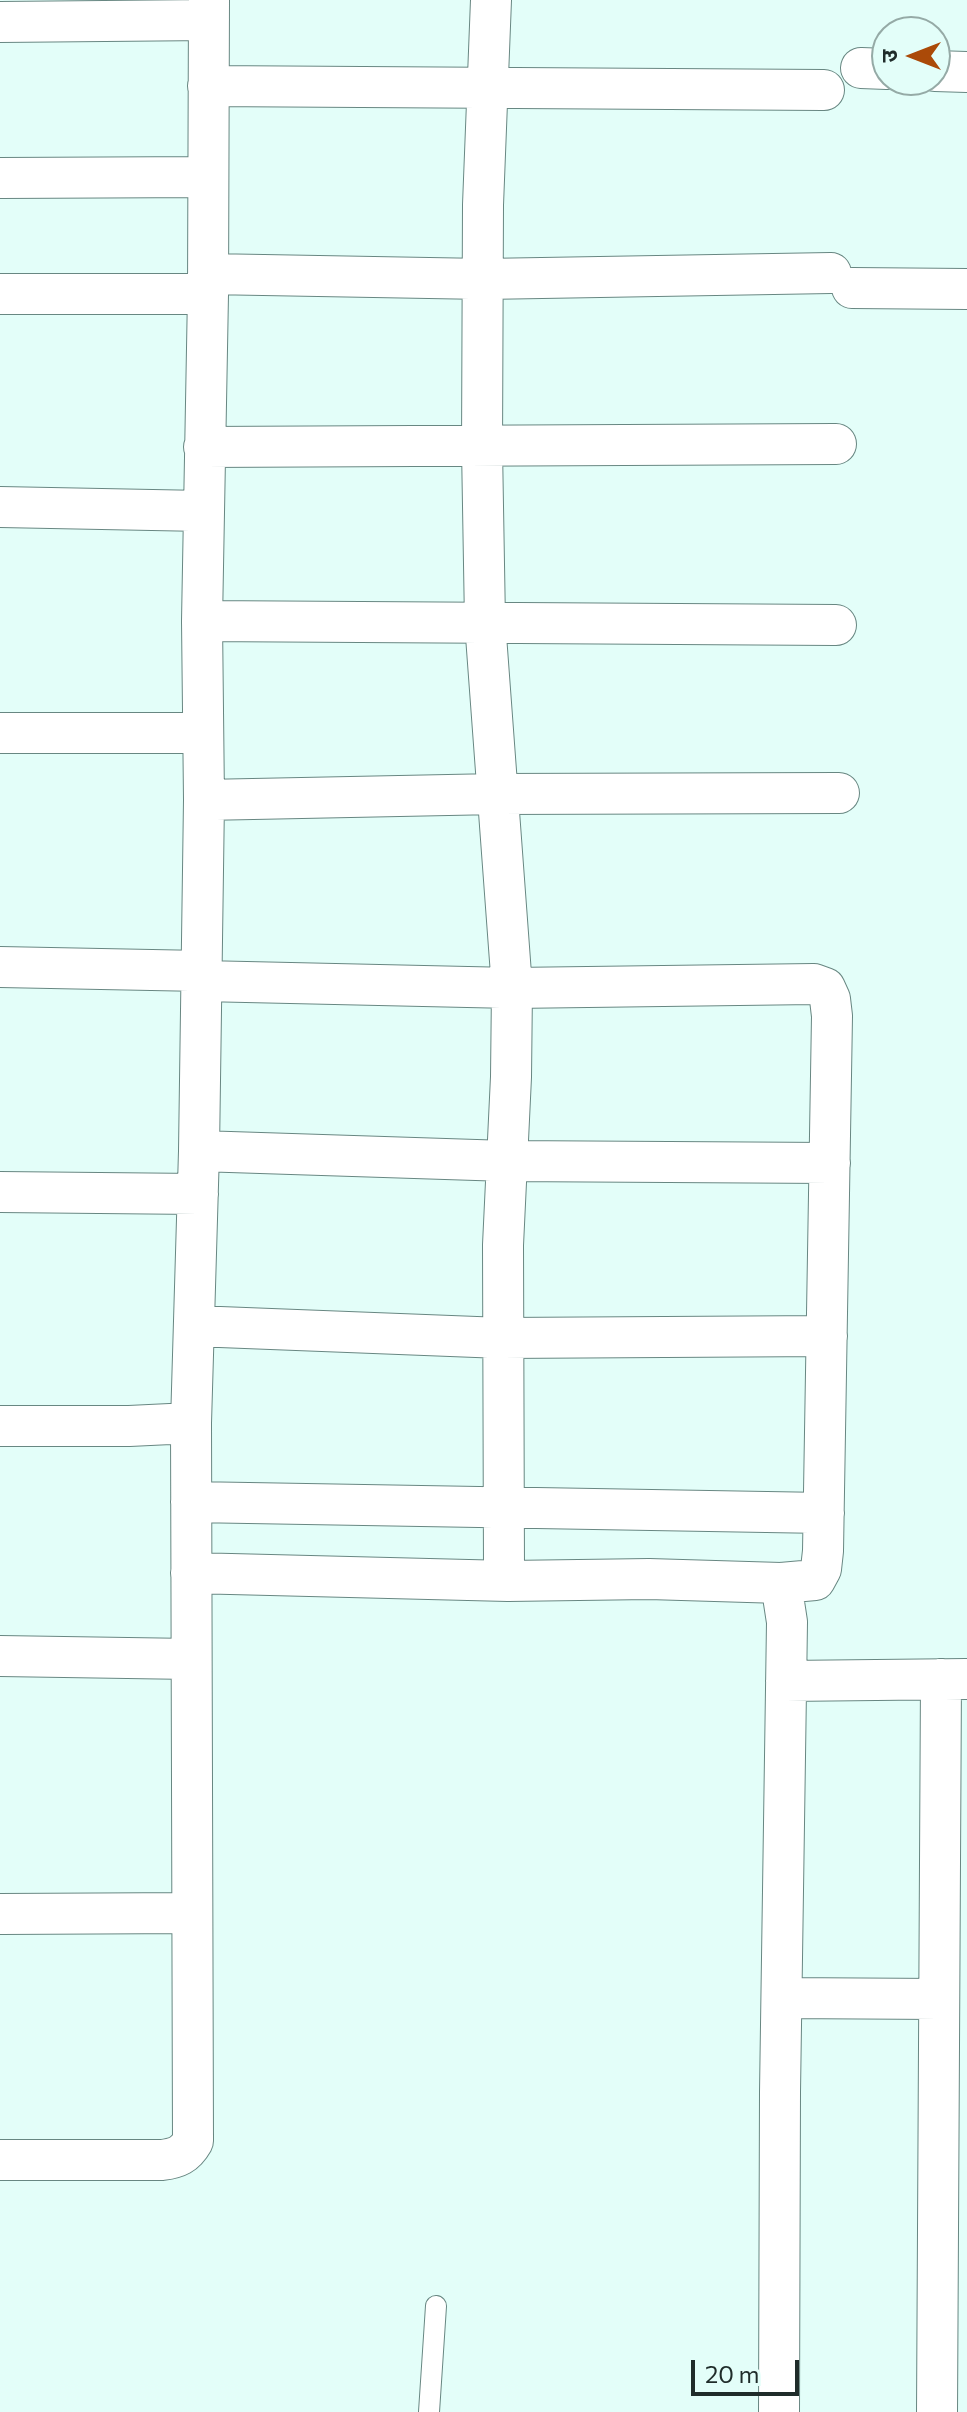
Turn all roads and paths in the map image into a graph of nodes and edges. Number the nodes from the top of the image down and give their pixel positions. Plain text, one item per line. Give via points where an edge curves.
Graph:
1 (491, 0) edge
2 (209, 10) edge
3 (0, 22) edge
4 (208, 86) junction
5 (489, 86) junction
6 (824, 90) dead end
7 (207, 177) junction
8 (0, 178) edge
9 (484, 279) junction
10 (208, 284) junction
11 (967, 289) edge
12 (0, 294) edge
13 (836, 444) dead end
14 (204, 447) junction
15 (482, 448) junction
16 (0, 507) edge
17 (203, 511) junction
18 (202, 621) junction
19 (485, 622) junction
20 (836, 625) dead end
21 (0, 733) edge
22 (203, 733) junction
23 (839, 793) dead end
24 (497, 794) junction
25 (204, 800) junction
26 (0, 967) edge
27 (202, 976) junction
28 (512, 988) junction
29 (199, 1151) junction
30 (507, 1161) junction
31 (830, 1163) junction
32 (0, 1192) edge
33 (198, 1194) junction
34 (194, 1326) junction
35 (827, 1336) junction
36 (502, 1338) junction
37 (191, 1423) junction
38 (0, 1426) edge
39 (191, 1502) junction
40 (503, 1509) junction
41 (824, 1513) junction
42 (191, 1573) junction
43 (508, 1581) junction
44 (781, 1583) junction
45 (0, 1656) edge
46 (191, 1659) junction
47 (954, 1679) edge
48 (786, 1681) junction
49 (192, 1913) junction
50 (0, 1914) edge
51 (783, 1998) junction
52 (939, 1999) junction
53 (0, 2160) edge
54 (952, 2260) edge
55 (436, 2306) dead end
56 (429, 2412) edge
57 (779, 2412) edge
58 (937, 2412) edge

1 - 5 street
2 - 3 street
2 - 4 street
4 - 5 street
4 - 7 street
5 - 6 street
5 - 9 street
7 - 8 street
7 - 10 street
9 - 10 street
9 - 11 street via 842,280
9 - 15 street
10 - 12 street
10 - 14 street
13 - 15 street
14 - 15 street
14 - 17 street
15 - 19 street
16 - 17 street
17 - 18 street
18 - 19 street
18 - 22 street
19 - 20 street
19 - 24 street
21 - 22 street
22 - 25 street
23 - 24 street
24 - 25 street
24 - 28 street
25 - 27 street
26 - 27 street
27 - 28 street
27 - 29 street
28 - 30 street
28 - 31 street via 825,988 832,1016
29 - 30 street
29 - 33 street
30 - 31 street
30 - 36 street
31 - 35 street
32 - 33 street
33 - 34 street
34 - 36 street
34 - 37 street
35 - 36 street
35 - 41 street
36 - 40 street
37 - 38 street
37 - 39 street
39 - 40 street
39 - 42 street
40 - 41 street
40 - 43 street
41 - 44 street via 822,1560 815,1580
42 - 43 street
42 - 46 street
43 - 44 street
44 - 48 street via 787,1622
45 - 46 street
46 - 49 street
47 - 48 street
47 - 52 street
48 - 51 street
49 - 50 street
49 - 53 street via 193,2141 187,2152 162,2160
51 - 52 street
51 - 57 street
52 - 54 street
54 - 58 street
55 - 56 lane

